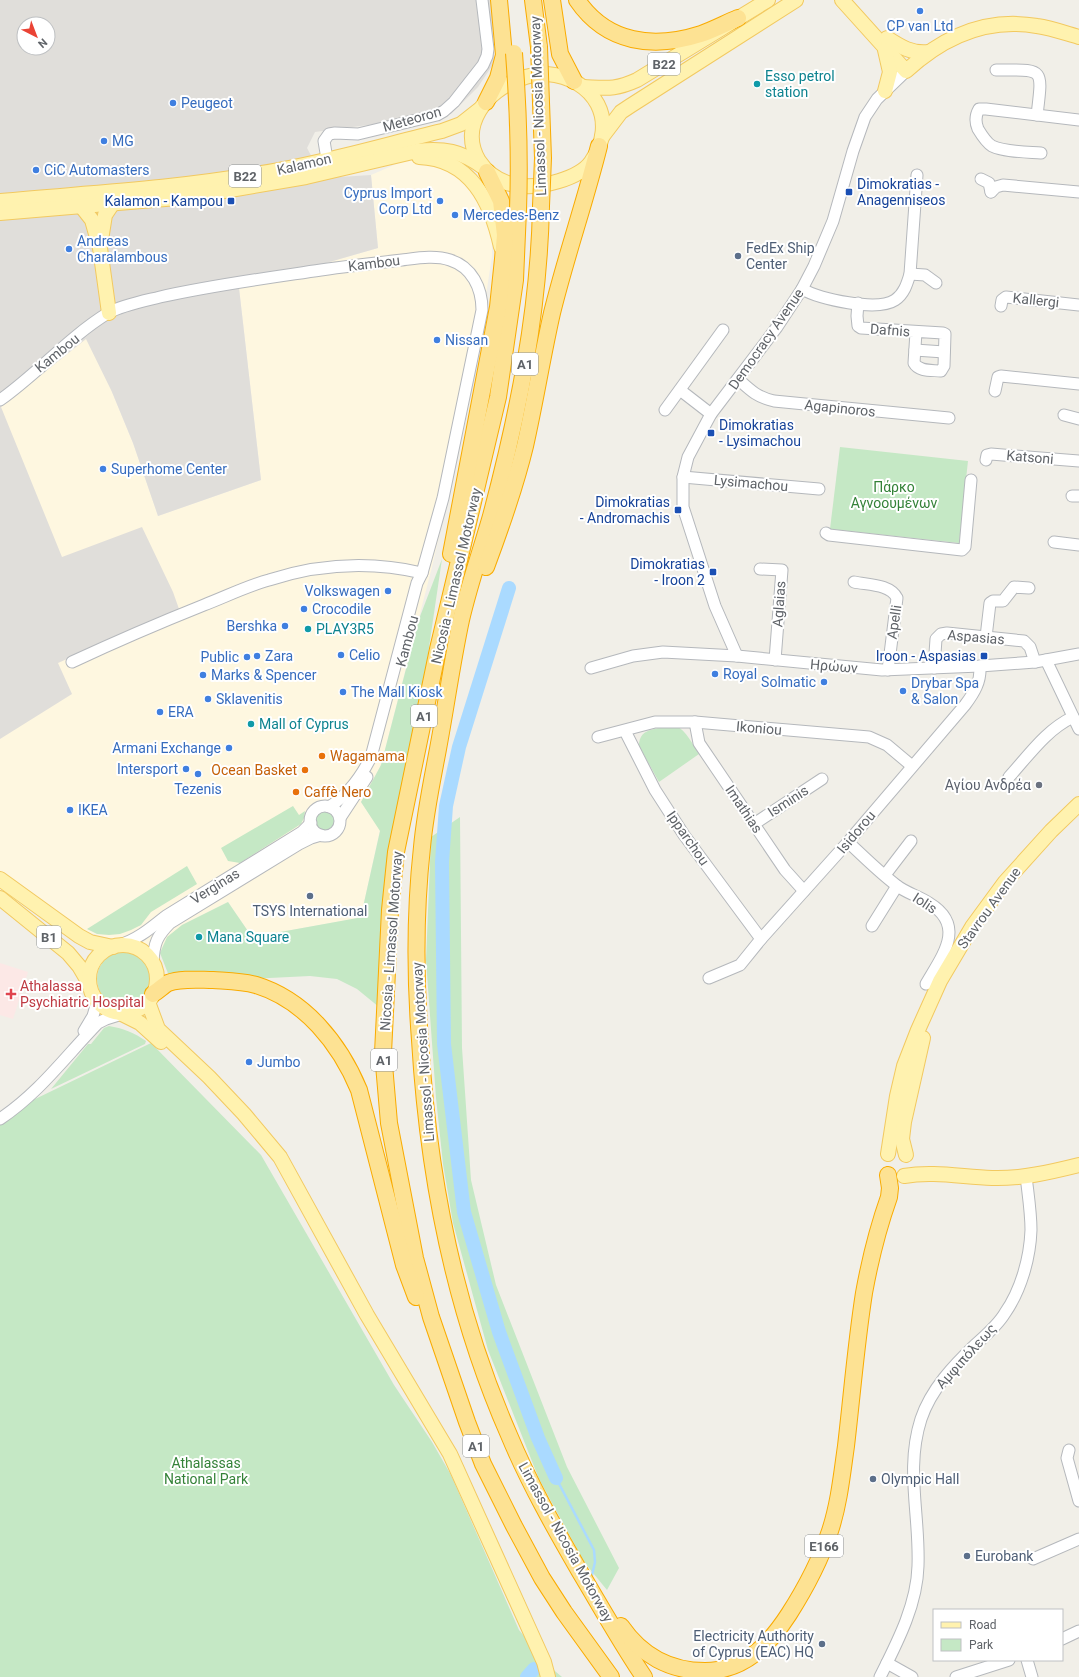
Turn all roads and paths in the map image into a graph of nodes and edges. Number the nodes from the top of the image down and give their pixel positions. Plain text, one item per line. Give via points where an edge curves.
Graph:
1 (482, 0) edge
2 (499, 0) edge
3 (509, 0) edge
4 (533, 0) edge
5 (552, 0) edge
6 (577, 0) edge
7 (768, 0) edge
8 (796, 0) edge
9 (842, 0) edge
10 (854, 0) edge
11 (738, 18) junction
12 (1079, 37) edge
13 (885, 43) junction
14 (929, 52) junction
15 (908, 69) junction
16 (996, 70) dead end
17 (579, 84) junction
18 (885, 91) junction
19 (483, 105) junction
20 (1037, 115) junction
21 (1079, 120) edge
22 (600, 142) junction
23 (1042, 153) dead end
24 (399, 156) junction
25 (327, 159) junction
26 (485, 170) junction
27 (918, 176) dead end
28 (981, 179) dead end
29 (1079, 192) edge
30 (0, 201) edge
31 (113, 203) junction
32 (81, 206) junction
33 (0, 213) edge
34 (100, 248) junction
35 (504, 259) junction
36 (910, 274) junction
37 (936, 283) dead end
38 (802, 289) junction
39 (858, 303) junction
40 (1079, 305) edge
41 (1001, 306) dead end
42 (109, 313) junction
43 (723, 330) dead end
44 (916, 332) junction
45 (915, 350) junction
46 (944, 352) junction
47 (738, 378) junction
48 (1079, 384) edge
49 (680, 390) junction
50 (995, 391) dead end
51 (0, 400) edge
52 (665, 410) dead end
53 (711, 414) junction
54 (1064, 415) dead end
55 (949, 418) dead end
56 (1079, 419) edge
57 (986, 460) dead end
58 (1079, 461) edge
59 (683, 477) junction
60 (971, 480) dead end
61 (819, 489) dead end
62 (826, 533) dead end
63 (1054, 542) dead end
64 (1079, 544) edge
65 (760, 569) dead end
66 (422, 573) junction
67 (854, 582) dead end
68 (1029, 588) dead end
69 (986, 637) junction
70 (438, 649) junction
71 (1079, 654) edge
72 (737, 656) junction
73 (775, 660) junction
74 (1041, 661) junction
75 (72, 662) dead end
76 (980, 666) junction
77 (591, 668) dead end
78 (934, 668) junction
79 (888, 670) junction
80 (450, 679) junction
81 (1073, 717) junction
82 (694, 722) junction
83 (1079, 729) edge
84 (625, 731) junction
85 (598, 737) dead end
86 (912, 766) junction
87 (1010, 777) dead end
88 (822, 779) dead end
89 (1079, 804) edge
90 (329, 807) junction
91 (340, 818) junction
92 (311, 823) junction
93 (754, 824) junction
94 (321, 835) junction
95 (910, 841) dead end
96 (848, 842) junction
97 (885, 875) junction
98 (0, 879) edge
99 (897, 886) junction
100 (804, 891) junction
101 (0, 898) edge
102 (872, 926) dead end
103 (761, 939) junction
104 (116, 946) junction
105 (153, 962) junction
106 (709, 978) dead end
107 (89, 983) junction
108 (926, 984) dead end
109 (151, 998) junction
110 (97, 1002) junction
111 (931, 1005) junction
112 (122, 1014) junction
113 (71, 1052) junction
114 (0, 1119) edge
115 (888, 1154) junction
116 (907, 1157) junction
117 (1079, 1165) edge
118 (944, 1174) junction
119 (896, 1176) junction
120 (1026, 1176) junction
121 (436, 1334) junction
122 (419, 1402) junction
123 (1069, 1450) dead end
124 (1079, 1501) edge
125 (550, 1520) junction
126 (1079, 1539) edge
127 (1033, 1559) dead end
128 (1079, 1631) edge
129 (1063, 1639) edge
130 (1006, 1661) edge
131 (1027, 1661) edge
132 (887, 1663) junction
133 (642, 1673) edge
134 (548, 1677) edge
135 (611, 1677) edge
136 (880, 1677) edge
137 (912, 1677) edge
138 (956, 1677) edge
139 (1032, 1677) edge

1 - 25 street, Meteoron via 487,56 483,65 449,108 437,115 358,134 329,134 324,141
2 - 19 highway via 504,55 498,78
3 - 70 highway, Nicosia - Limassol Motorway / A1, bridge via 518,103 515,280 498,397
4 - 80 highway, Limassol - Nicosia Motorway / A1, bridge via 539,47 543,158 536,298 510,442 465,604
5 - 17 highway via 560,54
6 - 11 highway via 592,18 605,28 638,42 653,43 702,34
7 - 11 main road, B22
8 - 22 main road, B22 via 626,109 613,121
9 - 13 main road
10 - 13 main road
11 - 17 main road, B22 via 626,85 609,89
12 - 14 main road, Democracy Avenue via 1036,26 1000,25 960,34
13 - 14 main road via 917,53
13 - 15 main road
13 - 18 main road via 890,72
14 - 15 main road, Democracy Avenue
15 - 18 street, Democracy Avenue
16 - 20 street via 1029,70 1040,76
17 - 19 main road, B22 via 558,75 532,75 510,83
17 - 22 main road, B22 via 599,106 603,121
18 - 38 street, Democracy Avenue via 865,117 832,225
19 - 25 main road, Kalamon / B22 via 462,124 442,131
19 - 26 main road, B22 via 472,125 471,134 475,152
20 - 21 street
20 - 23 street via 984,108 979,109 975,123 992,146
22 - 26 main road, B22 via 590,164 575,174 544,185 511,184 501,181
22 - 80 highway via 561,277 516,478 475,596
24 - 26 main road, Kalamon / B22 via 446,150 466,156
24 - 31 main road, Kalamon / B22 via 306,178 243,189 189,197
24 - 35 main road via 430,157 456,167 471,179 486,201
25 - 30 main road, Kalamon / B22 via 256,174 174,186
26 - 35 highway via 501,200 505,235
27 - 36 street
28 - 29 street via 989,183 991,192 1003,185
31 - 32 main road, Kalamon / B22
31 - 34 main road via 102,221
32 - 33 main road, Kalamon / B22
32 - 34 main road via 92,220
34 - 42 main road
35 - 70 highway via 498,308 446,582
36 - 37 street via 925,276
36 - 39 street via 906,287 894,301 886,304
38 - 39 street via 815,296
38 - 47 street, Democracy Avenue
39 - 44 street, Dafnis via 857,323 861,328
40 - 41 street, Kallergi via 1006,297 1002,300
42 - 51 street, Kambou
42 - 66 street, Kambou via 182,292 364,264 437,258 451,260 465,268 478,286 482,310 443,498
43 - 49 street
44 - 45 street
44 - 46 street, Dafnis via 945,334
45 - 46 street
45 - 46 street via 914,363 919,369 941,371 944,366
47 - 53 street, Democracy Avenue
47 - 55 street, Agapinoros via 754,394 774,401
48 - 50 street via 1002,376 998,377
49 - 52 street
49 - 53 street
53 - 59 street, Democracy Avenue via 688,457
54 - 56 street
57 - 58 street, Katsoni via 987,455 991,454
59 - 61 street, Lysimachou
59 - 72 street, Democracy Avenue via 683,507 687,522 714,606
60 - 62 street via 965,547 962,550
63 - 64 street
65 - 73 street, Aglaias via 782,570
66 - 75 street via 394,566 364,564 319,568 269,580 137,632
66 - 90 street, Kambou via 417,583 371,757 348,792
66 - 91 street, Kambou via 421,587 378,751 370,771
67 - 79 street, Apelli via 889,589 897,598
68 - 69 street via 1014,587 1003,601 990,603
69 - 74 street, Aspasias via 1024,641
69 - 78 street, Aspasias via 941,634 936,639
70 - 121 highway, Nicosia - Limassol Motorway / A1 via 396,852 390,910 383,1052 389,1123 423,1292
71 - 74 street, Ηρώων
72 - 73 street, Ηρώων
72 - 77 street, Ηρώων via 663,652 633,656
73 - 79 street, Ηρώων
74 - 76 street, Ηρώων
74 - 81 street
76 - 78 street, Ηρώων
76 - 86 street, Isidorou via 981,677 974,692
78 - 79 street, Ηρώων
80 - 125 highway, Limassol - Nicosia Motorway / A1 via 429,798 418,897 416,985 426,1124 449,1254 461,1300 495,1400
81 - 83 street
81 - 87 street via 1047,734
82 - 84 street, Ikoniou via 654,722
82 - 86 street, Ikoniou via 869,738 887,745
82 - 93 street, Imathias via 699,743
84 - 85 street, Ikoniou
84 - 103 street, Ipparchou via 655,790 684,835
86 - 96 street, Isidorou
88 - 93 street, Isminis
89 - 111 main road, Stavrou Avenue via 1005,882 972,927 940,981
90 - 91 street via 334,809
90 - 92 street via 316,810
91 - 94 street via 338,830 327,836
92 - 94 street via 312,828
92 - 104 street, Verginas via 302,832 166,916 147,931 129,942
93 - 100 street, Imathias via 785,870
94 - 105 street, Verginas via 299,844 170,923 159,934
95 - 97 street
96 - 97 street, Iolis
96 - 100 street, Isidorou
97 - 99 street, Iolis
98 - 104 main road, B1 via 79,936 90,942
99 - 102 street
99 - 108 street, Iolis via 930,903 944,915 948,925 950,935 947,948
100 - 103 street, Isidorou
101 - 107 main road, B1 via 68,953
103 - 106 street, Isidorou via 740,965
104 - 105 main road, B1 via 129,945 138,948
104 - 107 main road via 103,952 95,961 90,971
105 - 109 main road via 157,972 157,984
107 - 110 main road, B1
109 - 112 main road via 141,1009
109 - 121 highway via 167,984 182,980 230,981 256,985 287,999 315,1021 347,1063 359,1090 404,1265 413,1292
109 - 122 main road via 158,1029 214,1082 280,1156 367,1315
110 - 112 main road via 110,1012
110 - 113 street via 93,1016
111 - 115 main road, Stavrou Avenue via 904,1066
111 - 116 main road, Stavrou Avenue via 904,1122 902,1139
112 - 113 street via 101,1021
112 - 122 main road via 140,1023 157,1037 211,1088 263,1145 280,1170 347,1293 404,1384
113 - 114 street via 46,1082
115 - 116 main road via 898,1151
115 - 119 main road via 883,1167
116 - 118 main road
116 - 119 main road via 909,1170
117 - 120 main road
118 - 119 main road
118 - 120 main road via 994,1178
119 - 125 highway, E166 via 890,1188 864,1294 842,1481 830,1530 816,1567 797,1601 765,1646 743,1662 717,1670 687,1670 654,1658 643,1651 627,1634
120 - 132 street, Αμφιπόλεως via 1031,1231 1018,1291 1005,1314 945,1377 930,1397 921,1418 914,1447 912,1474 917,1574 905,1621
121 - 135 highway, Nicosia - Limassol Motorway / A1 via 483,1464 514,1526 542,1578
122 - 134 main road via 443,1440 470,1495 544,1662
123 - 124 street via 1067,1458
125 - 133 highway, Limassol - Nicosia Motorway / A1
126 - 127 street
128 - 129 street
130 - 138 street
131 - 139 street
132 - 136 street, Αμφιπόλεως
132 - 137 street

